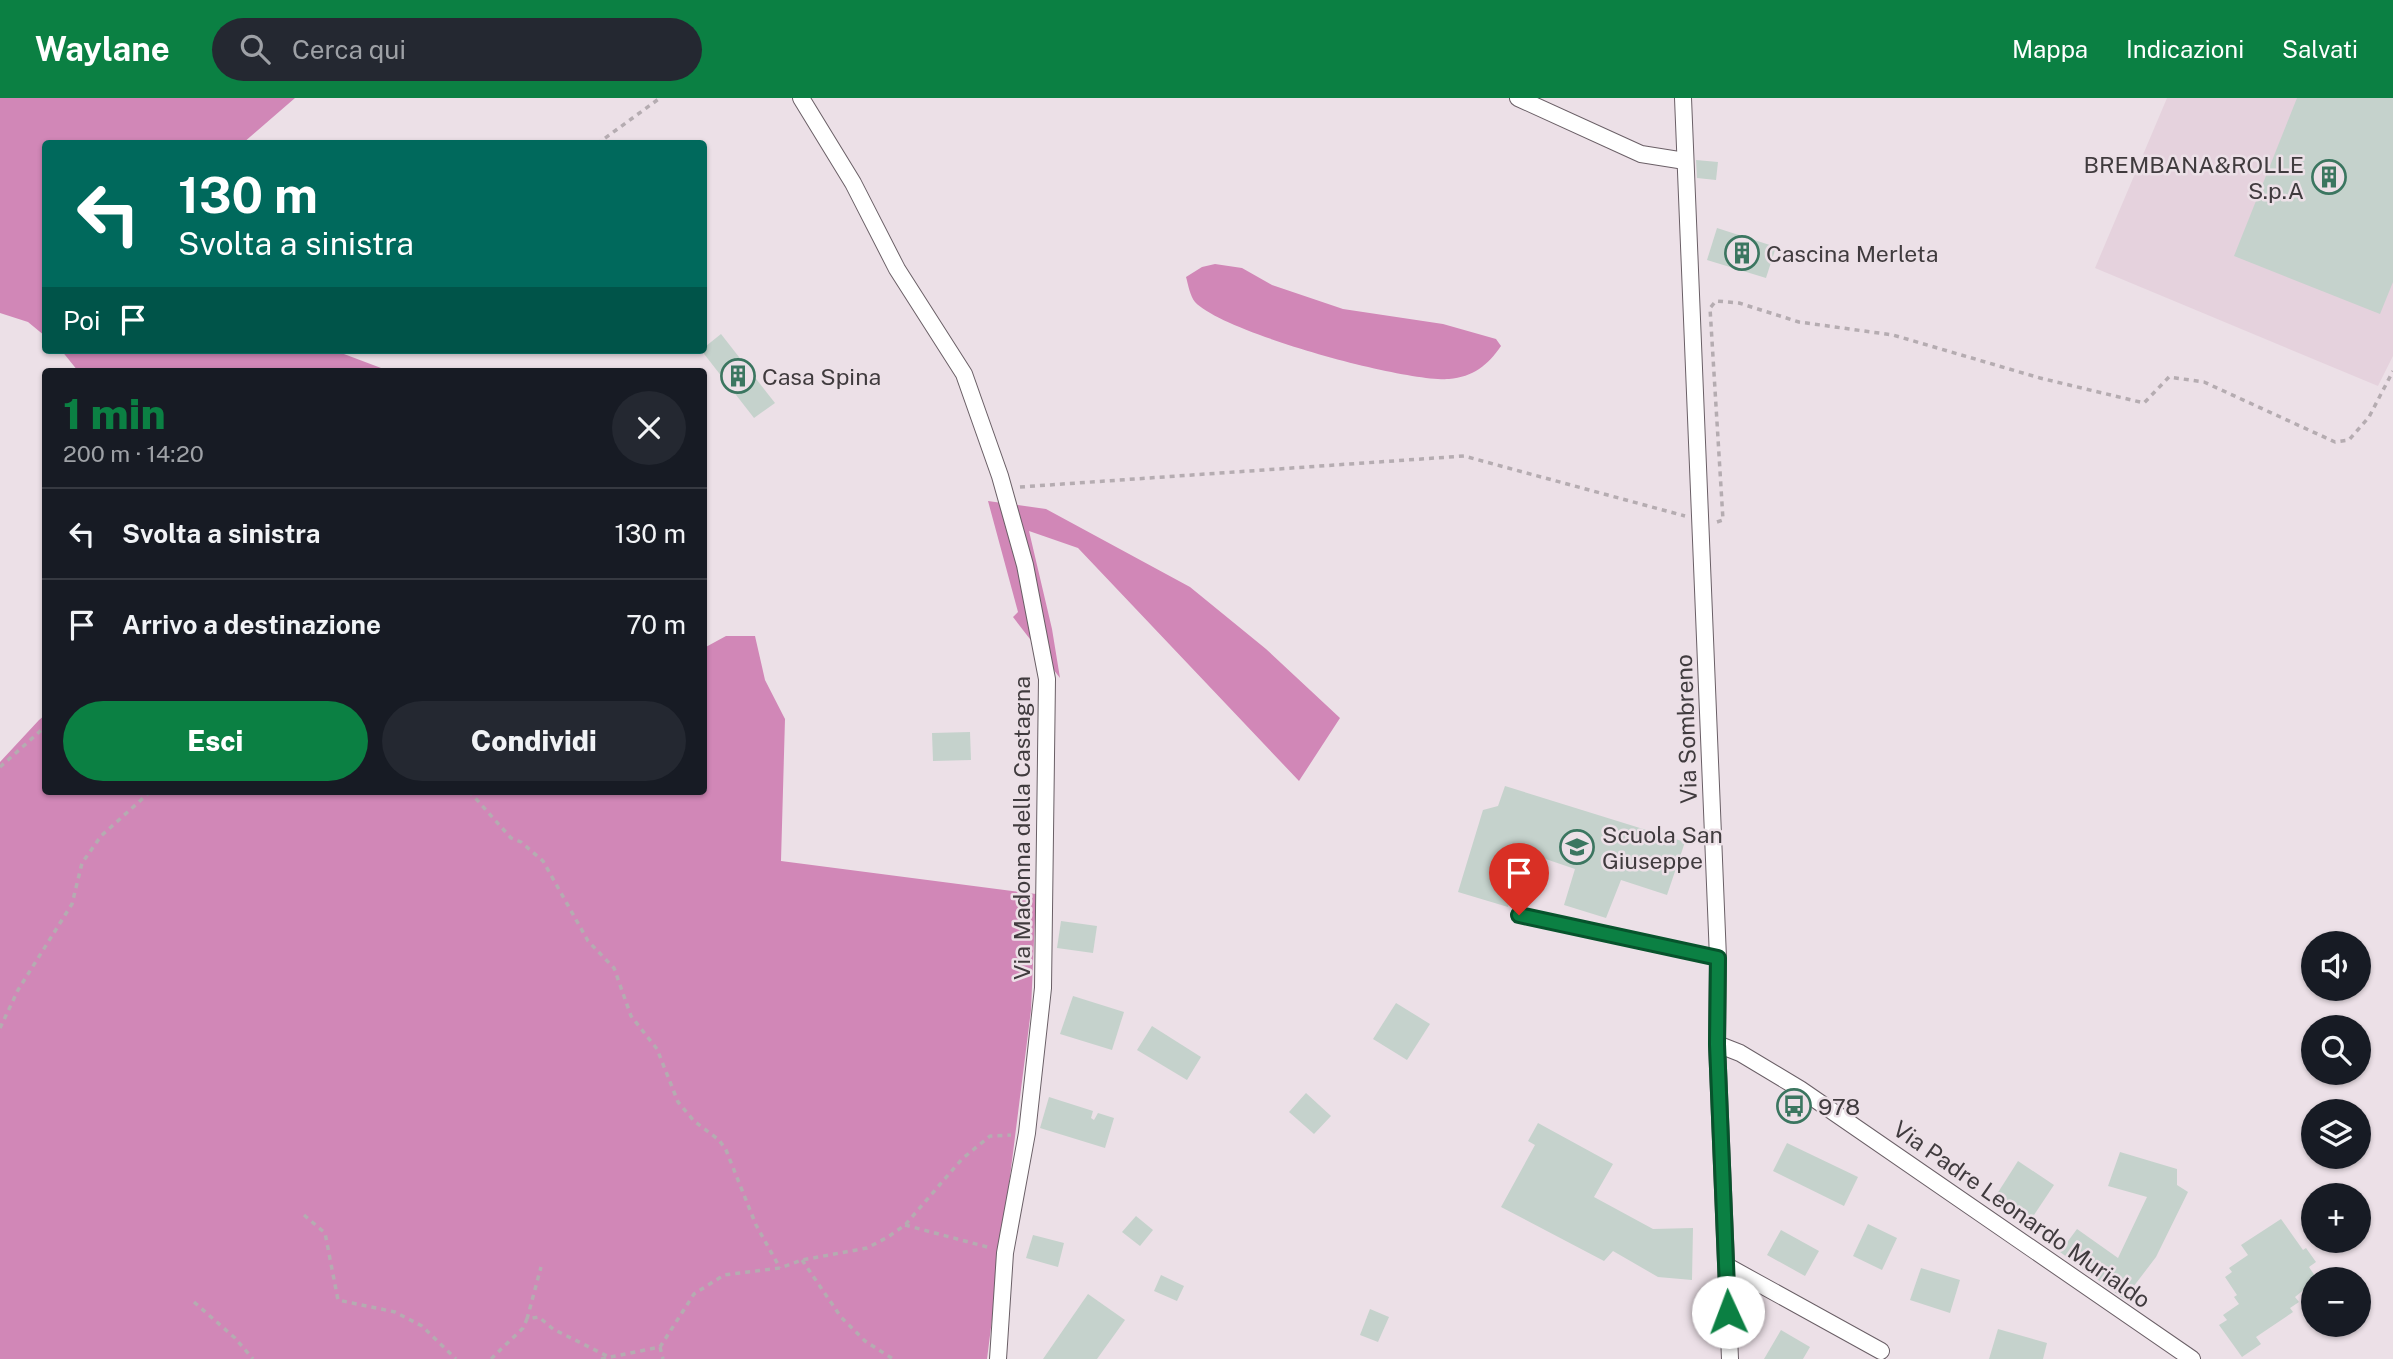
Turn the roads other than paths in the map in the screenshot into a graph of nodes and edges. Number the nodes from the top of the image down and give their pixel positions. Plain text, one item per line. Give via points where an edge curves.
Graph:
1 (801, 98) edge
2 (1518, 98) edge
3 (1683, 98) edge
4 (1685, 161) junction
5 (1519, 915) dead end
6 (1718, 958) junction
7 (1717, 1044) junction
8 (1727, 1266) junction
9 (1881, 1351) dead end
10 (998, 1359) edge
11 (1730, 1359) edge
12 (2192, 1359) edge

1 - 10 street, Via Madonna della Castagna via 853,183 897,269 964,374 1025,565 1047,679 1043,988 1027,1133 1005,1253
2 - 4 street via 1641,153
3 - 4 street, Via Sombreno
4 - 6 street, Via Sombreno
5 - 6 lane
6 - 7 street, Via Sombreno
7 - 8 street, Via Sombreno
7 - 12 street, Via Padre Leonardo Murialdo via 1800,1089
8 - 9 street
8 - 11 street, Via Sombreno

